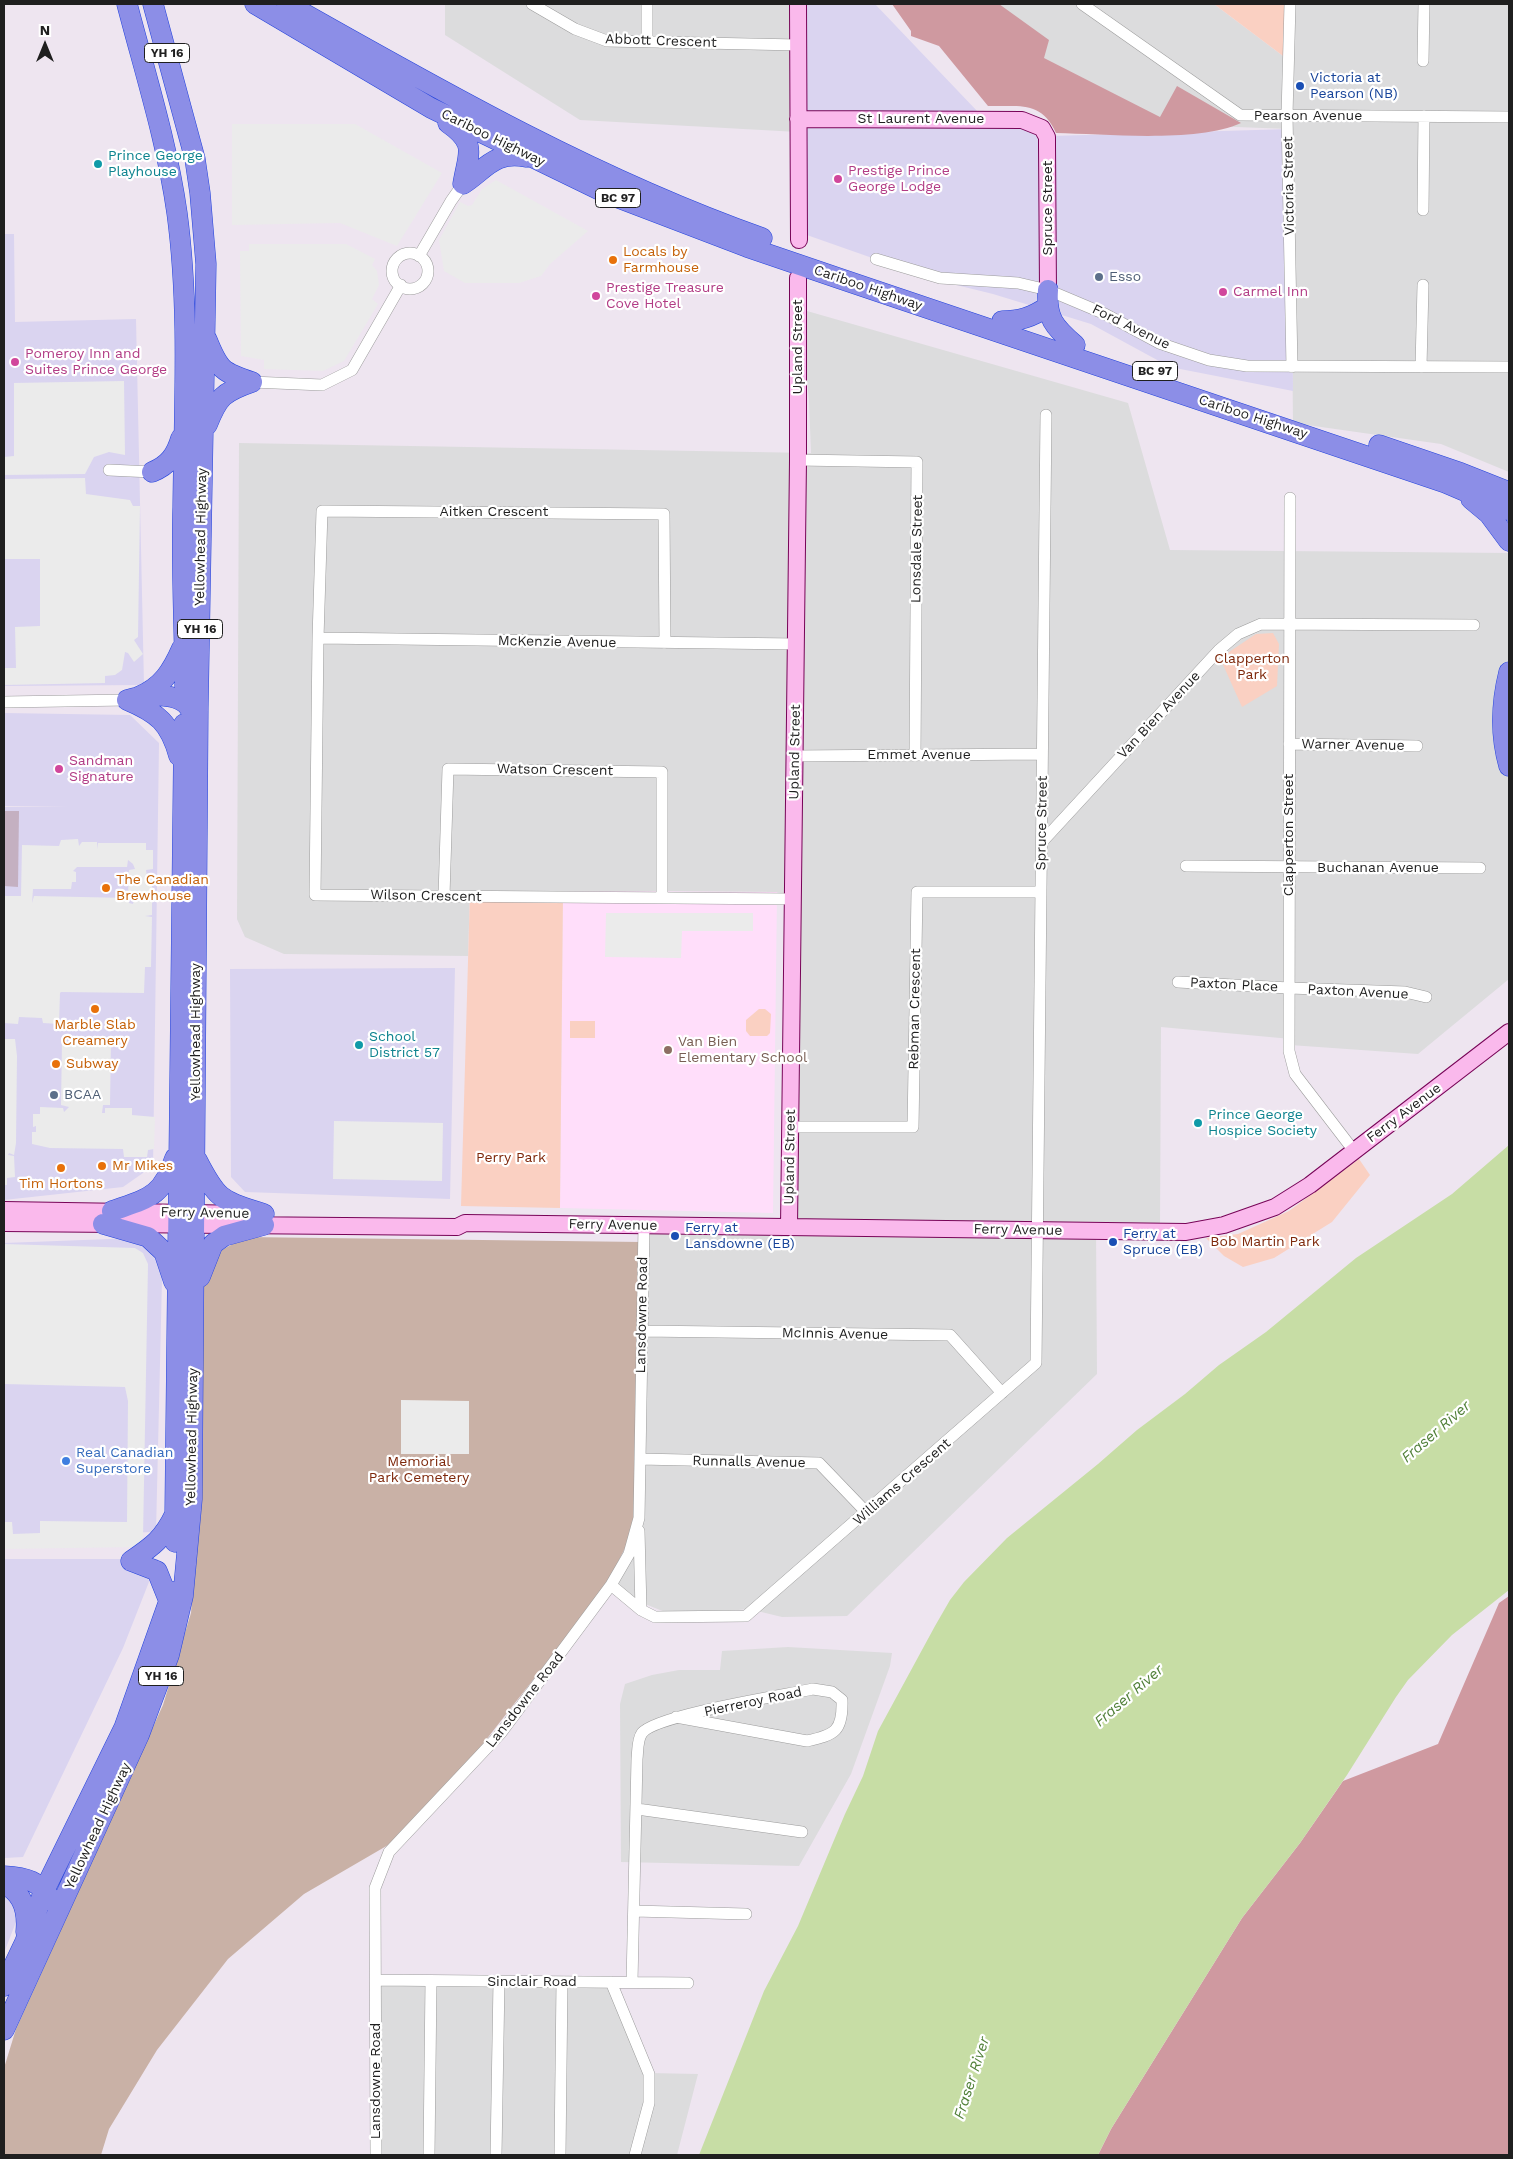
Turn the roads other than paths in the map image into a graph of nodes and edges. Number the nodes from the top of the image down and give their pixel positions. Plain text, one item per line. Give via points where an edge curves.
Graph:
1 (127, 4) edge
2 (153, 4) edge
3 (162, 4) edge
4 (255, 4) edge
5 (287, 4) edge
6 (532, 4) edge
7 (647, 4) edge
8 (798, 4) edge
9 (1082, 4) edge
10 (1290, 4) edge
11 (1424, 4) edge
12 (647, 42) junction
13 (798, 45) junction
14 (1423, 61) dead end
15 (181, 103) junction
16 (431, 108) junction
17 (1287, 115) junction
18 (1424, 116) junction
19 (1509, 117) edge
20 (798, 119) junction
21 (1042, 128) joint
22 (492, 139) junction
23 (533, 148) junction
24 (465, 175) junction
25 (1423, 210) dead end
26 (798, 240) dead end
27 (419, 256) junction
28 (876, 259) dead end
29 (798, 278) dead end
30 (1423, 284) dead end
31 (401, 285) junction
32 (1047, 298) junction
33 (1002, 321) junction
34 (205, 335) junction
35 (1075, 345) junction
36 (1292, 367) junction
37 (1421, 367) junction
38 (1509, 367) edge
39 (252, 382) junction
40 (1046, 415) dead end
41 (184, 429) junction
42 (204, 434) junction
43 (798, 460) junction
44 (109, 470) dead end
45 (152, 472) junction
46 (1446, 483) junction
47 (1509, 492) edge
48 (1290, 498) dead end
49 (182, 510) junction
50 (1509, 510) edge
51 (1509, 541) edge
52 (1290, 624) junction
53 (1474, 625) dead end
54 (318, 638) junction
55 (185, 639) junction
56 (665, 643) junction
57 (796, 644) junction
58 (1509, 672) edge
59 (132, 699) junction
60 (4, 702) edge
61 (185, 702) junction
62 (1289, 744) junction
63 (1417, 746) dead end
64 (198, 750) junction
65 (1042, 754) junction
66 (795, 756) junction
67 (915, 756) junction
68 (1509, 766) edge
69 (184, 772) junction
70 (1042, 842) junction
71 (1186, 866) dead end
72 (1289, 868) junction
73 (1480, 868) dead end
74 (1041, 892) junction
75 (444, 896) junction
76 (662, 898) junction
77 (792, 900) junction
78 (1178, 982) dead end
79 (1289, 988) junction
80 (1426, 997) dead end
81 (1509, 1032) edge
82 (790, 1127) junction
83 (1354, 1151) junction
84 (187, 1152) junction
85 (4, 1210) edge
86 (108, 1218) junction
87 (187, 1218) junction
88 (264, 1220) junction
89 (4, 1223) edge
90 (644, 1225) junction
91 (789, 1227) junction
92 (1036, 1231) junction
93 (186, 1294) junction
94 (642, 1331) junction
95 (1002, 1394) junction
96 (640, 1459) junction
97 (176, 1512) junction
98 (867, 1513) junction
99 (639, 1518) junction
100 (611, 1585) junction
101 (169, 1601) junction
102 (641, 1610) junction
103 (676, 1717) junction
104 (637, 1809) junction
105 (74, 1830) junction
106 (802, 1832) dead end
107 (6, 1879) edge
108 (44, 1891) junction
109 (634, 1911) junction
110 (746, 1914) dead end
111 (53, 1923) junction
112 (25, 1942) junction
113 (377, 1980) junction
114 (431, 1981) junction
115 (498, 1981) junction
116 (562, 1982) junction
117 (611, 1982) junction
118 (632, 1982) junction
119 (688, 1983) dead end
120 (4, 1986) edge
121 (4, 2030) edge
122 (376, 2155) edge
123 (429, 2155) edge
124 (496, 2155) edge
125 (560, 2155) edge
126 (635, 2155) edge

1 - 41 highway, Yellowhead Highway / YH 16 via 165,146 177,213 186,326
2 - 15 highway, Yellowhead Highway / YH 16
3 - 15 highway
4 - 16 highway, Cariboo Highway
5 - 23 highway, Cariboo Highway / BC 97
6 - 12 street, Abbott Crescent via 596,38
7 - 12 street
8 - 13 main road
9 - 17 street, Pearson Avenue via 1240,115
10 - 17 street, Victoria Street
11 - 14 street
12 - 13 street, Abbott Crescent
13 - 20 main road
15 - 34 highway, Yellowhead Highway / YH 16 via 195,159 202,210 206,264
16 - 22 highway, Cariboo Highway
16 - 24 highway via 462,133 468,144
17 - 18 street, Pearson Avenue
17 - 36 street, Victoria Street
18 - 19 street, Pearson Avenue
18 - 25 street
20 - 21 main road, St Laurent Avenue via 1022,120
20 - 26 main road
21 - 32 main road, Spruce Street via 1047,137
22 - 23 highway via 510,136
22 - 24 highway
23 - 24 highway via 495,159
23 - 33 highway, Cariboo Highway / BC 97 via 751,234
23 - 46 highway, Cariboo Highway / BC 97 via 608,194 747,247
24 - 27 street
27 - 31 street via 428,266 426,280 413,288
27 - 31 street via 406,253 397,258 392,274
28 - 32 street, Ford Avenue via 940,278 1018,283
29 - 43 main road, Upland Street
30 - 37 street
31 - 39 street via 352,370 322,385
32 - 33 highway via 1025,319
32 - 35 highway via 1056,328
32 - 36 street, Ford Avenue via 1105,314 1159,343 1209,360 1247,366
33 - 35 highway, Cariboo Highway / BC 97
34 - 39 highway via 214,358 224,372
34 - 42 highway, Yellowhead Highway / YH 16
35 - 47 highway, Cariboo Highway / BC 97
36 - 37 street, Ford Avenue
37 - 38 street, Ford Avenue
39 - 42 highway via 232,388 220,397
40 - 65 street, Spruce Street
41 - 45 highway via 174,457 166,466
41 - 49 highway, Yellowhead Highway / YH 16
42 - 64 highway, Yellowhead Highway / YH 16
43 - 57 main road, Upland Street
43 - 67 street, Lonsdale Street via 918,462
44 - 45 street
45 - 49 highway via 172,489
46 - 50 highway, Cariboo Highway / BC 97
46 - 51 highway via 1489,514
48 - 52 street, Clapperton Street
49 - 55 highway, Yellowhead Highway / YH 16
52 - 53 street, Van Bien Avenue
52 - 62 street, Clapperton Street
52 - 70 street, Van Bien Avenue via 1261,624 1238,634 1219,650
54 - 56 street, McKenzie Avenue
54 - 56 street, Aitken Crescent via 322,511 664,514
54 - 75 street, Wilson Crescent via 315,894
55 - 59 highway via 170,673 158,685
55 - 61 highway, Yellowhead Highway / YH 16
56 - 57 street, McKenzie Avenue
57 - 66 main road, Upland Street
58 - 68 highway via 1502,705 1502,731
59 - 60 street
59 - 61 highway via 166,697
59 - 69 highway via 167,725
61 - 64 highway via 191,711
61 - 69 highway, Yellowhead Highway / YH 16
62 - 63 street, Warner Avenue
62 - 72 street, Clapperton Street
64 - 84 highway, Yellowhead Highway / YH 16
65 - 67 street, Emmet Avenue
65 - 70 street, Spruce Street
66 - 67 street, Emmet Avenue
66 - 77 main road, Upland Street
69 - 84 highway, Yellowhead Highway / YH 16
70 - 74 street, Spruce Street
71 - 72 street, Buchanan Avenue
72 - 73 street, Buchanan Avenue
72 - 79 street, Clapperton Street
74 - 82 street, Rebman Crescent via 917,892 913,1127
74 - 92 street, Spruce Street
75 - 76 street, Wilson Crescent
75 - 76 street, Watson Crescent via 448,768 662,772
76 - 77 street, Wilson Crescent
77 - 82 main road, Upland Street
78 - 79 street, Paxton Place
79 - 80 street, Paxton Avenue via 1405,992
79 - 83 street, Clapperton Street via 1289,1051 1295,1074
81 - 83 main road, Ferry Avenue
82 - 91 main road, Upland Street
83 - 92 main road, Ferry Avenue via 1275,1207 1224,1225 1186,1232
84 - 86 highway via 159,1190
84 - 87 highway, Yellowhead Highway / YH 16
84 - 88 highway via 218,1196
85 - 86 main road, Ferry Avenue
86 - 87 main road, Ferry Avenue
86 - 89 main road, Ferry Avenue
86 - 93 highway via 148,1237 164,1252
87 - 88 main road, Ferry Avenue
87 - 93 highway, Yellowhead Highway / YH 16
88 - 90 main road, Ferry Avenue via 457,1227 465,1223
88 - 93 highway via 224,1236 213,1244
90 - 91 main road, Ferry Avenue
90 - 94 street, Lansdowne Road
91 - 92 main road, Ferry Avenue
92 - 95 street, Williams Crescent via 1036,1363
93 - 97 highway, Yellowhead Highway / YH 16
93 - 111 highway, Yellowhead Highway / YH 16 via 192,1499 183,1596 169,1655 139,1735
94 - 95 street, McInnis Avenue via 950,1336
94 - 96 street, Lansdowne Road
95 - 98 street, Williams Crescent
96 - 98 street, Runnalls Avenue via 819,1463
96 - 99 street, Lansdowne Road
97 - 101 highway, Yellowhead Highway / YH 16
97 - 101 highway via 166,1532 131,1561 156,1570
98 - 102 street, Williams Crescent via 746,1616 655,1617
99 - 100 street, Lansdowne Road via 629,1554
99 - 102 street
100 - 102 street, Williams Crescent
100 - 113 street, Lansdowne Road via 502,1733 389,1852 375,1888
101 - 105 highway, Yellowhead Highway / YH 16 via 124,1728
103 - 103 street, Pierreroy Road via 807,1741 828,1736 839,1727 843,1715 842,1700 832,1692 813,1689
103 - 104 street, Pierreroy Road via 651,1725 642,1733 638,1744
104 - 106 street
104 - 109 street, Pierreroy Road
105 - 107 highway via 43,1865
105 - 108 highway, Yellowhead Highway / YH 16
107 - 108 highway via 22,1877 36,1882
107 - 112 highway via 23,1900 27,1918
108 - 111 highway via 54,1906
108 - 112 highway, Yellowhead Highway / YH 16
109 - 110 street
109 - 118 street, Pierreroy Road
111 - 121 highway, Yellowhead Highway / YH 16
112 - 120 highway, Yellowhead Highway / YH 16
113 - 114 street, Sinclair Road
113 - 122 street, Lansdowne Road
114 - 115 street, Sinclair Road
114 - 123 street
115 - 116 street, Sinclair Road
115 - 124 street
116 - 117 street, Sinclair Road
116 - 125 street
117 - 118 street, Sinclair Road
117 - 126 street via 650,2074 649,2103
118 - 119 street, Sinclair Road

